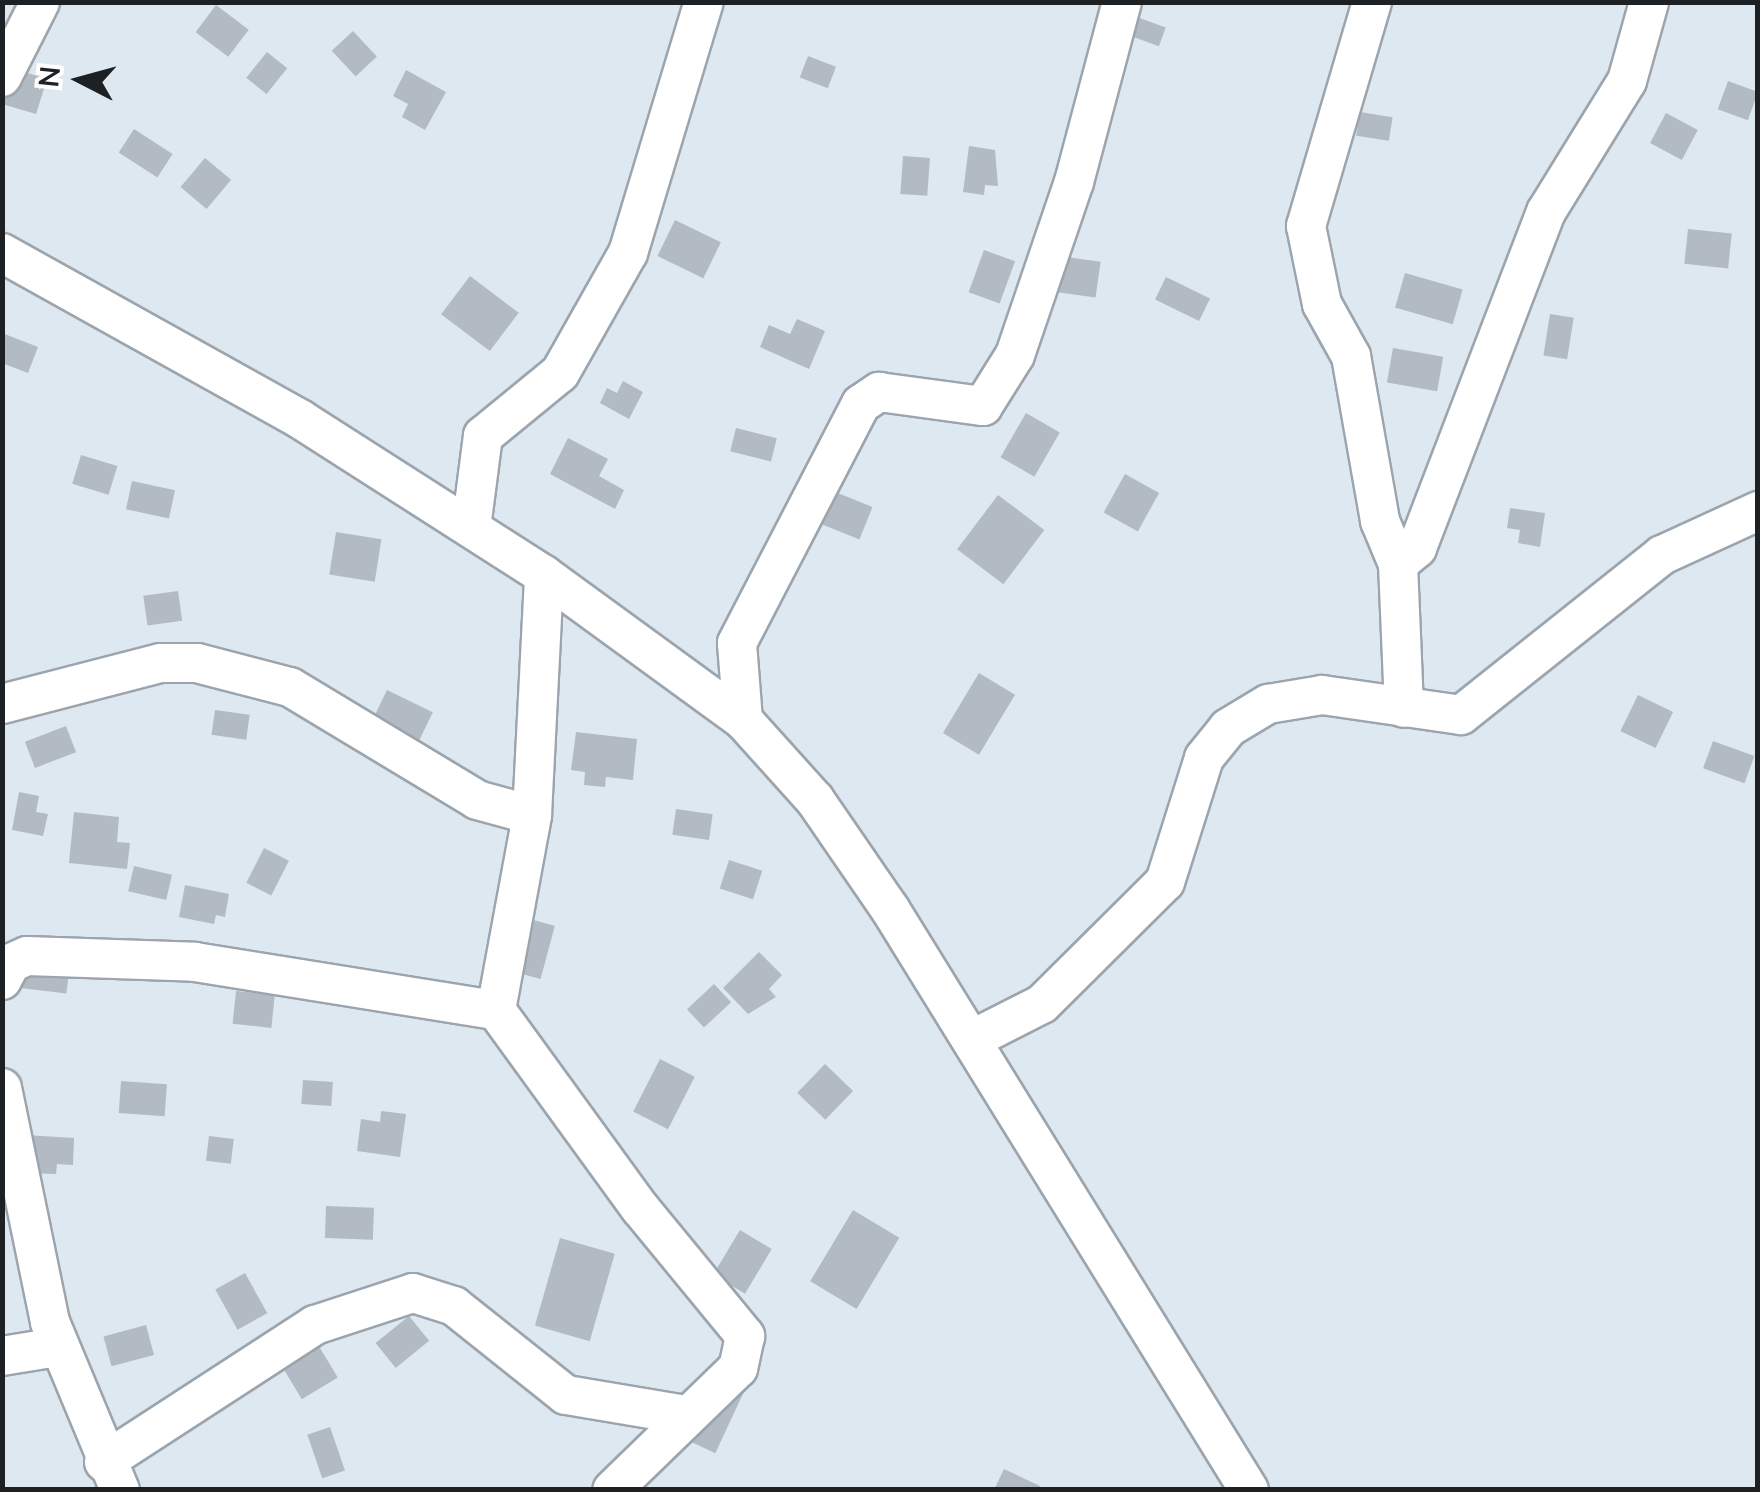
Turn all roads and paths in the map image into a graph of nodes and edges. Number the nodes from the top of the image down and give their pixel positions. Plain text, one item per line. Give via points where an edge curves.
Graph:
1 (40, 2) edge
2 (704, 2) edge
3 (1122, 2) edge
4 (1372, 2) edge
5 (1650, 2) edge
6 (2, 77) edge
7 (2, 253) edge
8 (1755, 501) edge
9 (471, 528) junction
10 (1398, 564) junction
11 (544, 575) junction
12 (2, 704) edge
13 (1404, 708) junction
14 (743, 720) junction
15 (532, 816) junction
16 (2, 980) edge
17 (496, 1010) junction
18 (973, 1039) junction
19 (2, 1088) edge
20 (57, 1347) junction
21 (2, 1356) edge
22 (686, 1415) junction
23 (112, 1476) edge
24 (612, 1490) edge
25 (1249, 1490) edge

1 - 6 street
2 - 9 street via 628,252 560,373 483,436
3 - 14 street via 1074,182 1015,355 983,406 880,392 861,404 737,643
4 - 10 street via 1306,226 1322,304 1352,356 1380,521
5 - 10 street via 1627,81 1546,212 1417,548
7 - 9 street via 300,419
8 - 13 street via 1662,555 1461,715
9 - 11 street
10 - 13 street
11 - 14 street
11 - 15 street
12 - 15 street via 161,663 197,663 290,687 477,800
13 - 18 street via 1322,695 1268,704 1228,728 1204,758 1165,882 1042,1004
14 - 18 street via 816,800
15 - 17 street
16 - 17 street via 11,963 26,956 195,962
17 - 22 street via 640,1208 746,1336 738,1368
18 - 25 street
19 - 20 street
20 - 21 street
20 - 23 street
22 - 23 street via 566,1396 454,1306 413,1293 315,1325
22 - 24 street

